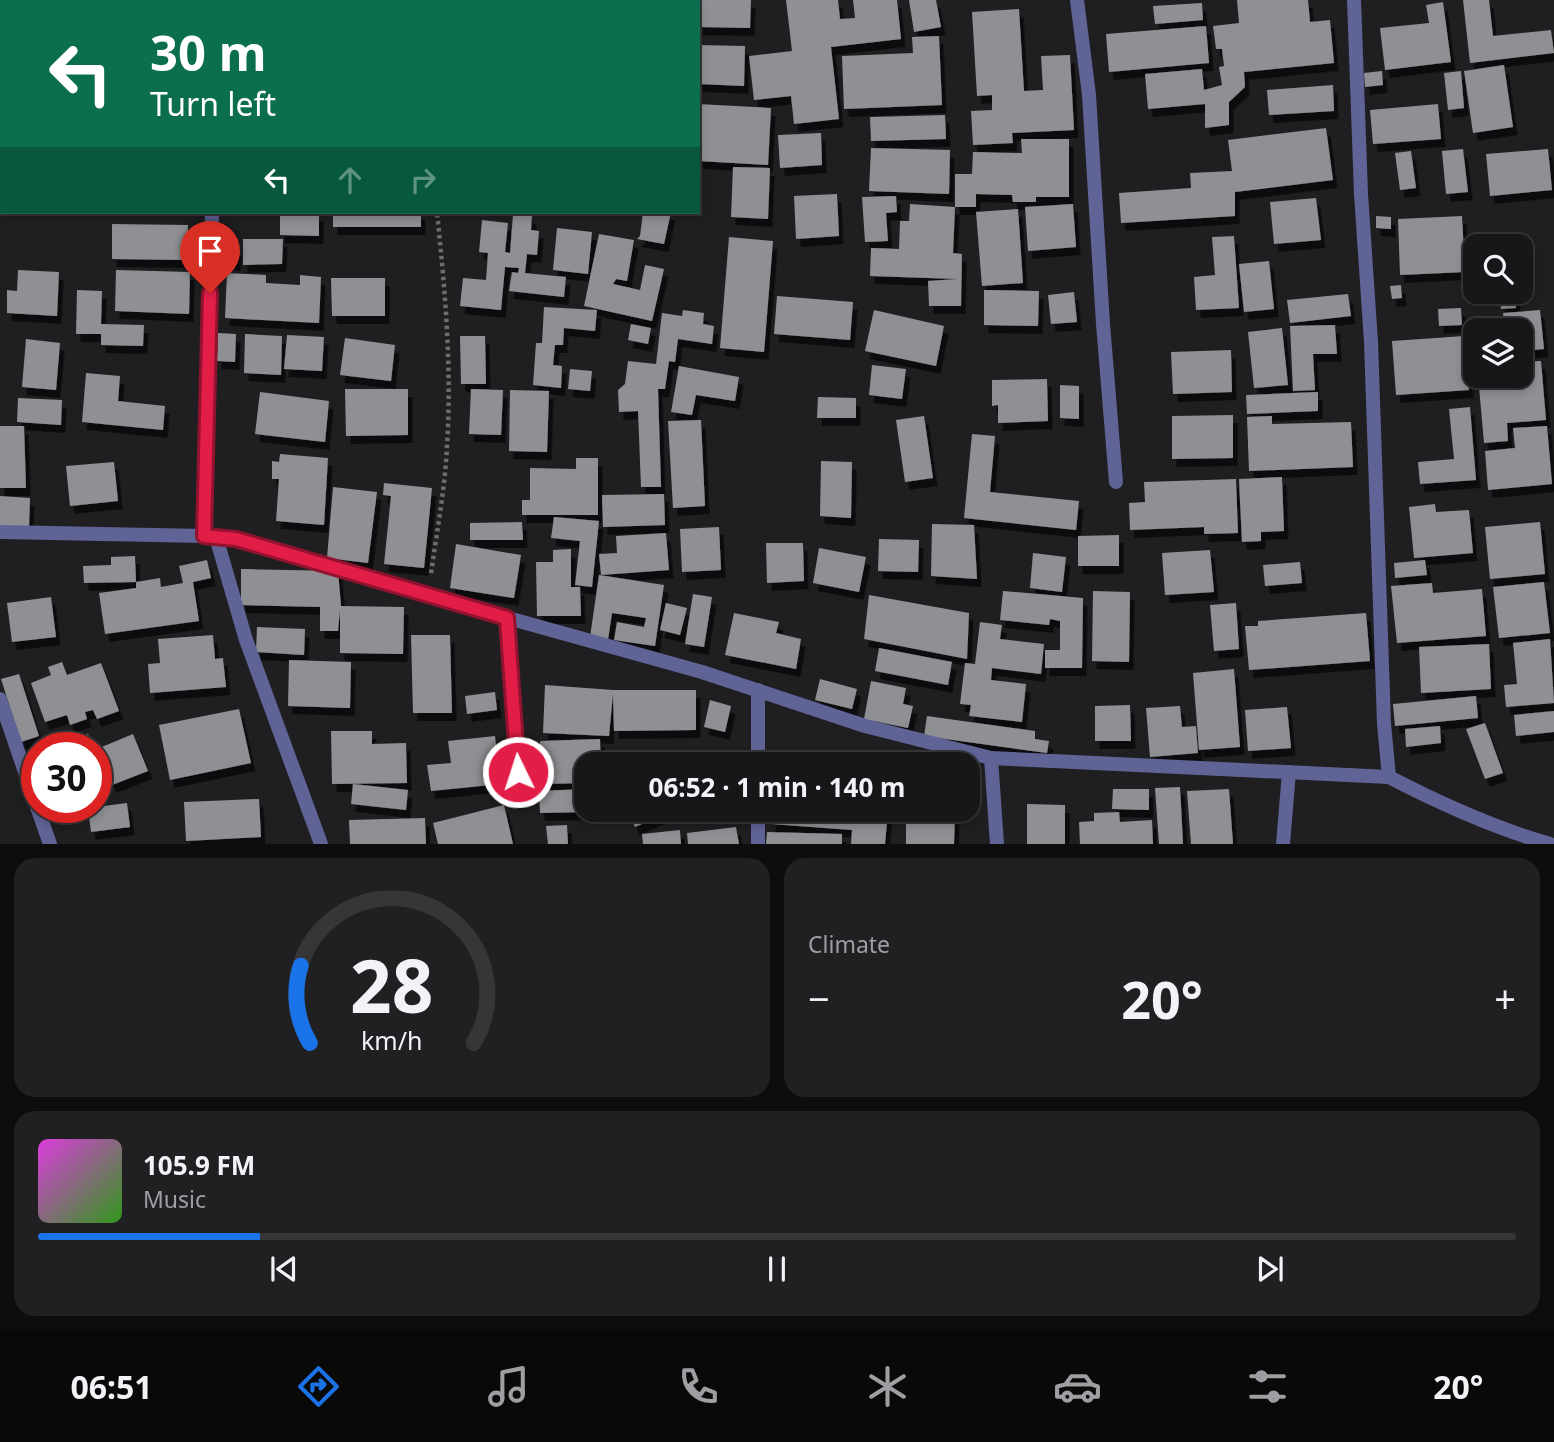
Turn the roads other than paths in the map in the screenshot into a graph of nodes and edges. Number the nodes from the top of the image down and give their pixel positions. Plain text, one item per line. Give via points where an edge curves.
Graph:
1 (1077, 0) edge
2 (1354, 0) edge
3 (212, 214) edge
4 (1116, 482) dead end
5 (0, 532) edge
6 (210, 536) junction
7 (507, 618) junction
8 (758, 690) junction
9 (0, 699) edge
10 (758, 752) edge
11 (992, 758) junction
12 (21, 760) edge
13 (1289, 772) junction
14 (1389, 777) junction
15 (520, 797) dead end
16 (758, 822) edge
17 (43, 823) edge
18 (50, 844) edge
19 (321, 844) edge
20 (758, 844) edge
21 (998, 844) edge
22 (1283, 844) edge
23 (1550, 844) edge

1 - 4 street via 1089,94
2 - 14 street
3 - 6 street
5 - 6 street
6 - 7 street via 236,539
6 - 19 street
7 - 8 street
7 - 15 street
8 - 10 street
8 - 11 street via 865,726
9 - 12 street
11 - 13 street
11 - 21 street
13 - 14 street
13 - 22 street
14 - 23 street via 1501,828
16 - 20 street
17 - 18 street

